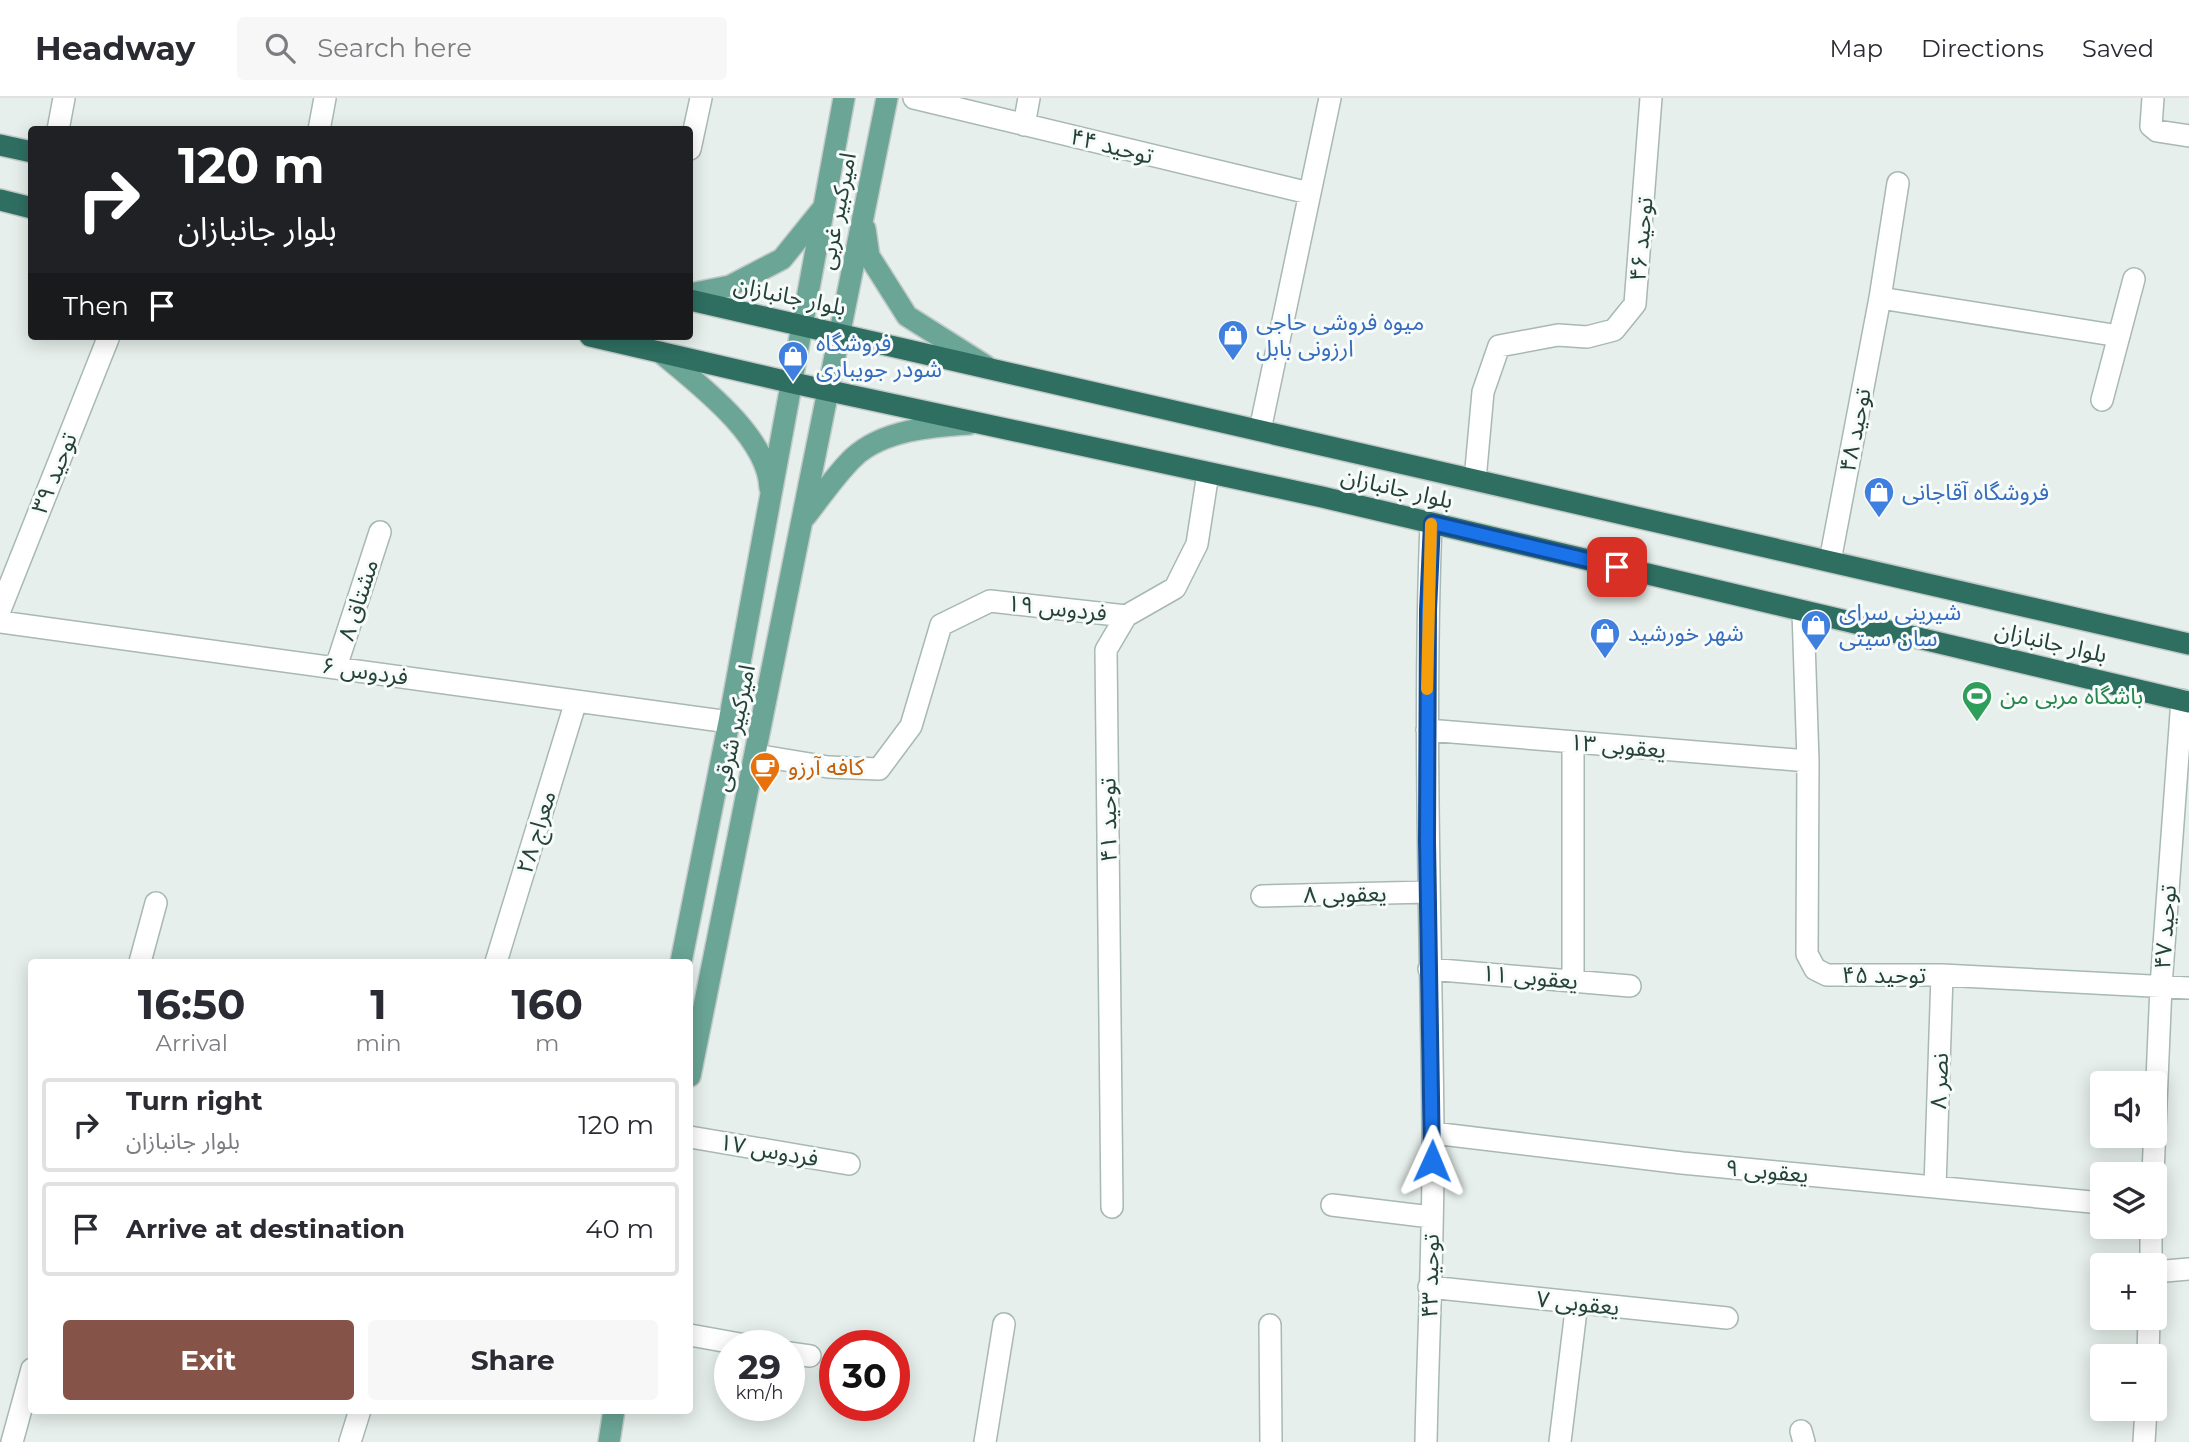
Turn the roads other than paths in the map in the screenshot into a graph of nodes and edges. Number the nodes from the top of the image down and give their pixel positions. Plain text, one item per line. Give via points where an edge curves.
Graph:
1 (64, 98) edge
2 (325, 98) edge
3 (701, 98) edge
4 (844, 98) edge
5 (887, 98) edge
6 (914, 98) edge
7 (1029, 98) edge
8 (1330, 98) edge
9 (1651, 98) edge
10 (2153, 98) edge
11 (1024, 125) junction
12 (59, 126) edge
13 (320, 126) edge
14 (693, 135) edge
15 (2189, 136) edge
16 (0, 145) edge
17 (28, 151) edge
18 (1899, 183) dead end
19 (1310, 193) junction
20 (0, 200) edge
21 (825, 206) junction
22 (28, 207) edge
23 (863, 216) junction
24 (2134, 279) dead end
25 (693, 293) edge
26 (1880, 298) junction
27 (693, 301) edge
28 (804, 326) junction
29 (840, 333) junction
30 (2119, 336) junction
31 (106, 340) edge
32 (608, 340) edge
33 (660, 352) junction
34 (991, 369) junction
35 (793, 383) junction
36 (829, 391) junction
37 (2102, 400) dead end
38 (980, 423) junction
39 (1260, 430) junction
40 (1208, 473) junction
41 (1475, 480) junction
42 (770, 502) junction
43 (804, 518) junction
44 (1432, 523) junction
45 (380, 532) dead end
46 (1830, 561) junction
47 (0, 610) edge
48 (1803, 611) junction
49 (1126, 616) junction
50 (0, 622) edge
51 (2189, 644) edge
52 (336, 667) junction
53 (576, 701) junction
54 (2186, 701) edge
55 (729, 722) junction
56 (1427, 730) junction
57 (1573, 742) junction
58 (755, 755) junction
59 (1808, 761) junction
60 (1428, 892) junction
61 (1262, 896) dead end
62 (156, 903) dead end
63 (141, 959) edge
64 (497, 959) edge
65 (682, 959) edge
66 (1429, 969) junction
67 (1942, 975) junction
68 (1573, 981) junction
69 (1630, 986) dead end
70 (2161, 986) junction
71 (2189, 988) edge
72 (693, 1061) edge
73 (1433, 1133) junction
74 (693, 1137) edge
75 (2154, 1162) edge
76 (849, 1164) dead end
77 (1935, 1186) junction
78 (2090, 1202) edge
79 (1332, 1205) dead end
80 (1112, 1207) dead end
81 (1431, 1217) junction
82 (2189, 1269) edge
83 (2167, 1271) edge
84 (1429, 1287) junction
85 (1577, 1302) junction
86 (1727, 1318) dead end
87 (1004, 1324) dead end
88 (1270, 1325) dead end
89 (693, 1336) edge
90 (714, 1339) edge
91 (28, 1384) edge
92 (359, 1414) edge
93 (613, 1414) edge
94 (2145, 1421) edge
95 (12, 1442) edge
96 (350, 1442) edge
97 (608, 1442) edge
98 (985, 1442) edge
99 (1271, 1442) edge
100 (1426, 1442) edge
101 (1560, 1442) edge
102 (2144, 1442) edge

1 - 12 street
2 - 13 street
3 - 14 street
4 - 21 main road, امیرکبیر غربی
5 - 23 main road, امیرکبیر غربی
6 - 11 street, توحید ۴۴
7 - 11 street
8 - 19 street
9 - 41 street, توحید ۴۶ via 1636,304 1614,330 1499,346 1483,393
10 - 15 street via 2151,126
11 - 19 street, توحید ۴۴
16 - 17 highway
18 - 26 street, توحید ۴۸
19 - 39 street
20 - 22 highway
21 - 25 main road via 782,259 730,286
21 - 28 main road, امیرکبیر غربی
23 - 29 main road, امیرکبیر غربی
23 - 34 main road via 869,256 907,316
24 - 30 street
26 - 30 street
26 - 46 street, توحید ۴۸
27 - 28 highway, بلوار جانبازان
28 - 29 highway, بلوار جانبازان
28 - 35 main road, امیرکبیر غربی
29 - 34 highway, بلوار جانبازان
29 - 36 main road, امیرکبیر غربی
30 - 37 street
31 - 47 street, توحید ۳۹
32 - 33 highway, بلوار جانبازان
33 - 35 highway, بلوار جانبازان
33 - 42 main road via 710,394 760,453 769,472
34 - 39 highway, بلوار جانبازان
35 - 36 highway, بلوار جانبازان
35 - 42 main road, امیرکبیر شرقی
36 - 38 highway, بلوار جانبازان
36 - 43 main road, امیرکبیر شرقی
38 - 40 highway, بلوار جانبازان
38 - 43 main road via 926,427 881,442 856,456
39 - 41 highway, بلوار جانبازان
40 - 44 highway, بلوار جانبازان
40 - 49 street, توحید ۴۱ via 1197,544 1175,588
41 - 46 highway, بلوار جانبازان
42 - 55 main road, امیرکبیر شرقی
43 - 58 main road, امیرکبیر شرقی
44 - 48 highway, بلوار جانبازان
44 - 56 street, توحید ۴۳
45 - 52 street, مشتاق ۸
46 - 51 highway, بلوار جانبازان
48 - 54 highway, بلوار جانبازان
48 - 59 street, توحید ۴۵
49 - 58 street, فردوس ۱۹ via 990,601 942,625 911,726 879,769 828,767
49 - 80 street, توحید ۴۱ via 1106,650
50 - 52 street, فردوس ۶
52 - 53 street, فردوس ۶
53 - 55 street, فردوس ۶
53 - 64 street, معراج ۲۸
54 - 70 street, توحید ۴۷
55 - 65 main road, امیرکبیر شرقی
56 - 57 street, یعقوبی ۱۳
56 - 60 street, توحید ۴۳
57 - 59 street, یعقوبی ۱۳
57 - 68 street
58 - 72 main road, امیرکبیر شرقی
59 - 67 street, توحید ۴۵ via 1807,954 1815,969 1828,975
60 - 61 street, یعقوبی ۸
60 - 66 street, توحید ۴۳
62 - 63 street
66 - 68 street, یعقوبی ۱۱
66 - 73 street, توحید ۴۳
67 - 70 street, توحید ۴۵
67 - 77 street, نصر ۸
68 - 69 street, یعقوبی ۱۱
70 - 71 street, توحید ۴۵
70 - 75 street, توحید ۴۷
73 - 77 street, یعقوبی ۹ via 1682,1163
73 - 81 street, توحید ۴۳
74 - 76 street, فردوس ۱۷
77 - 78 street, یعقوبی ۹
79 - 81 street
81 - 84 street, توحید ۴۳
82 - 83 street
84 - 85 street, یعقوبی ۷
84 - 100 street, توحید ۴۳
85 - 86 street, یعقوبی ۷
85 - 101 street
87 - 98 street
88 - 99 street
89 - 90 street
91 - 95 street
92 - 96 street
93 - 97 main road
94 - 102 street

